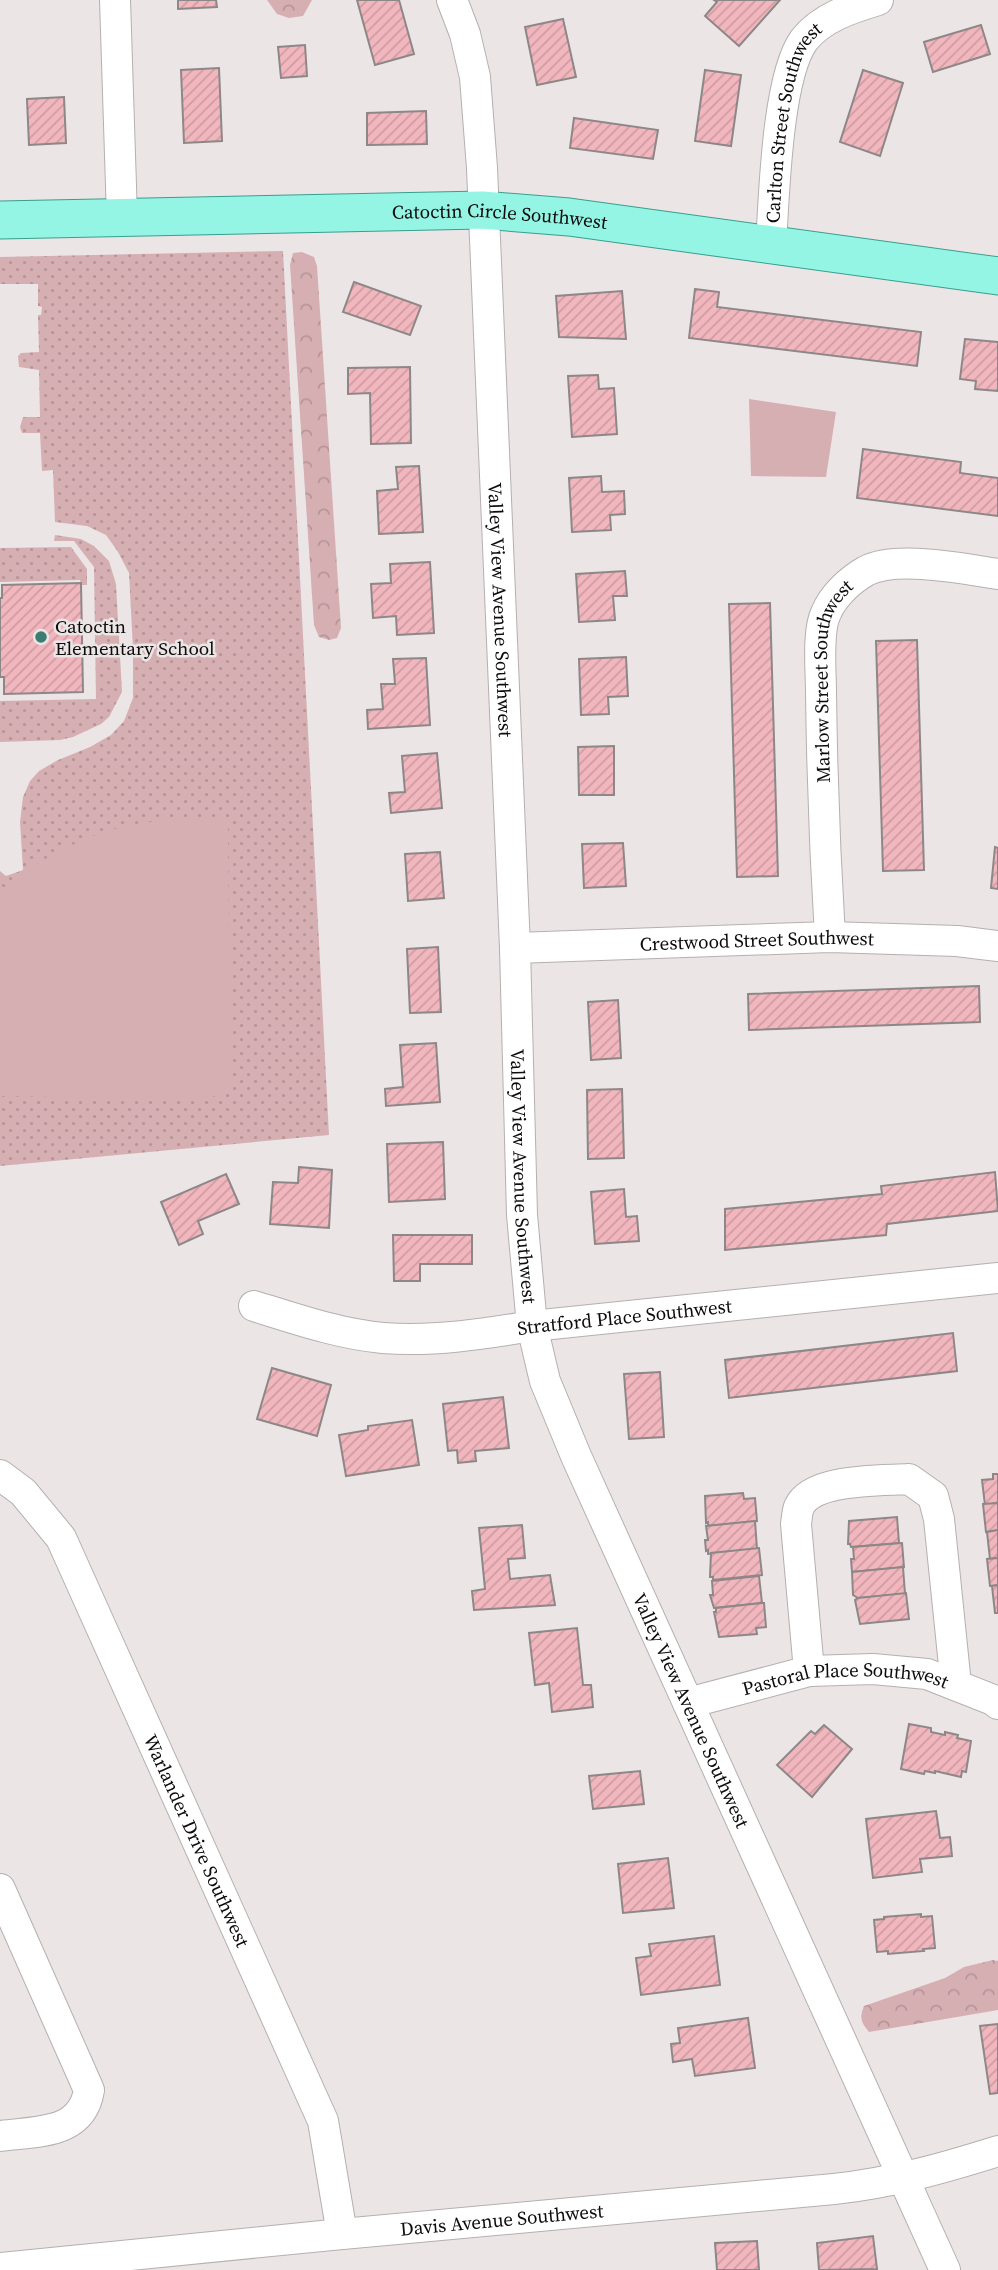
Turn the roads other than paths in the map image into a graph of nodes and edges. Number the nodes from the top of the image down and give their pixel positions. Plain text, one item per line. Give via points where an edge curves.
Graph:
1 (115, 0) edge
2 (452, 0) edge
3 (878, 0) edge
4 (482, 210) junction
5 (122, 218) junction
6 (0, 220) edge
7 (771, 245) junction
8 (998, 276) edge
9 (998, 574) edge
10 (830, 937) junction
11 (998, 946) edge
12 (515, 948) junction
13 (998, 1278) edge
14 (254, 1306) dead end
15 (533, 1326) junction
16 (0, 1475) edge
17 (809, 1671) junction
18 (956, 1685) junction
19 (688, 1703) junction
20 (998, 1704) edge
21 (0, 1889) edge
22 (0, 2136) edge
23 (998, 2151) edge
24 (902, 2178) junction
25 (342, 2234) junction
26 (0, 2269) edge
27 (945, 2270) edge

1 - 5 street
2 - 4 street, Valley View Avenue Southwest via 475,77
3 - 7 street, Carlton Street Southwest via 847,9 823,23 804,40 795,59 778,155
4 - 5 main road, Catoctin Circle Southwest
4 - 7 main road, Catoctin Circle Southwest via 569,217
4 - 12 street, Valley View Avenue Southwest
5 - 6 main road, Catoctin Circle Southwest
7 - 8 main road, Catoctin Circle Southwest
9 - 10 street, Marlow Street Southwest via 899,564 868,570 842,590 825,614 821,723
10 - 11 street, Crestwood Street Southwest
10 - 12 street, Crestwood Street Southwest
12 - 15 street, Valley View Avenue Southwest via 522,1215
13 - 15 street, Stratford Place Southwest
14 - 15 street, Stratford Place Southwest via 383,1338 432,1339
15 - 19 street, Valley View Avenue Southwest via 545,1381
16 - 25 street, Warlander Drive Southwest via 23,1492 61,1538 73,1563 323,2121
17 - 18 street, Pastoral Place Southwest via 914,1672
17 - 18 street via 796,1524 799,1506 825,1486 909,1479 933,1496 939,1518
17 - 19 street, Pastoral Place Southwest
18 - 20 street, Pastoral Place Southwest
19 - 24 street, Valley View Avenue Southwest
21 - 22 street via 89,2090 78,2118 63,2126
23 - 24 street, Davis Avenue Southwest
24 - 25 street, Davis Avenue Southwest via 834,2189
24 - 27 street, Valley View Avenue Southwest
25 - 26 street, Davis Avenue Southwest

